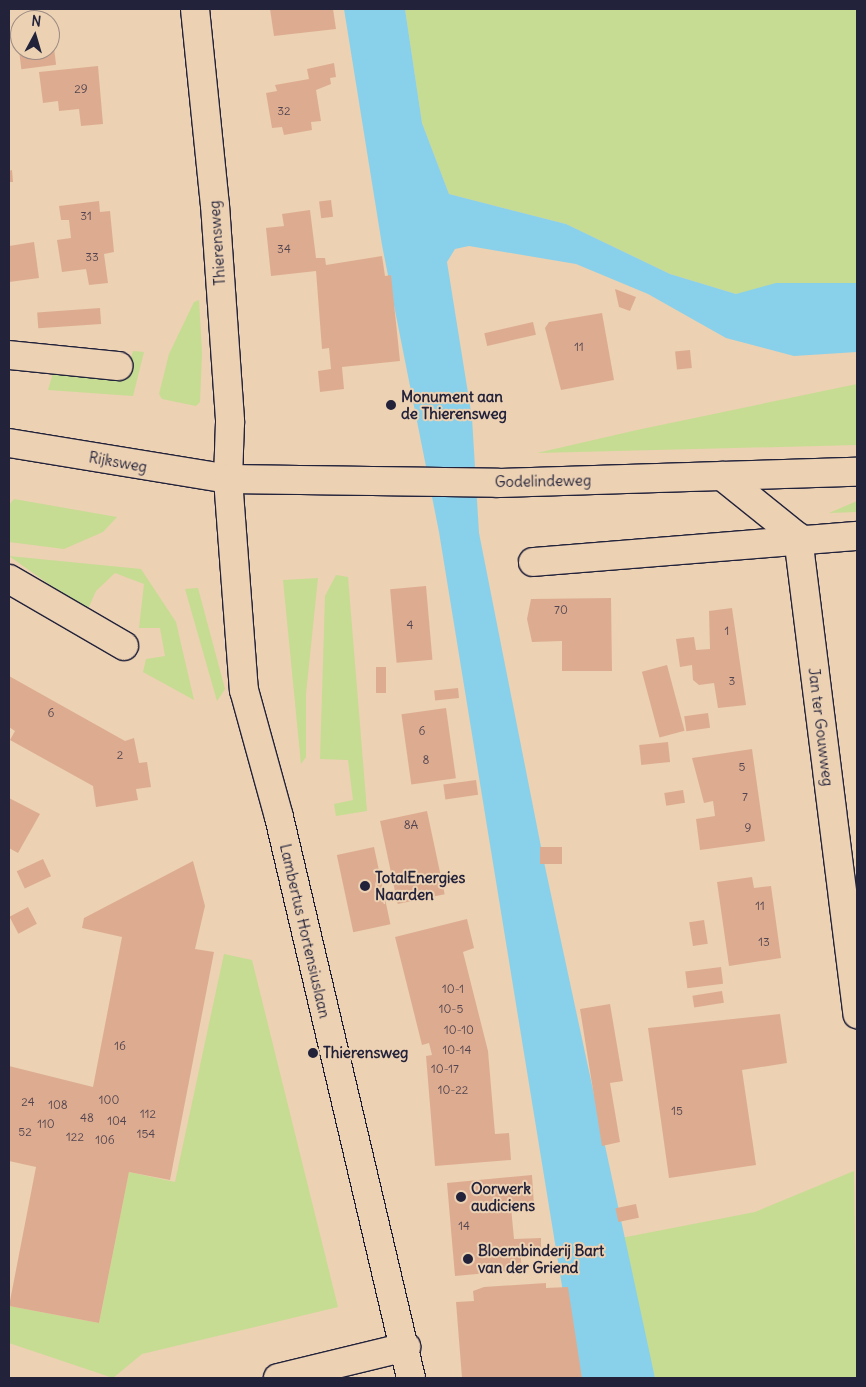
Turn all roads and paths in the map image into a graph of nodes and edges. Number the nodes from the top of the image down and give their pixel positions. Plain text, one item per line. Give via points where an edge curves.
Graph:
1 (195, 9) edge
2 (9, 355) edge
3 (118, 366) dead end
4 (9, 443) edge
5 (857, 472) edge
6 (722, 476) junction
7 (228, 479) junction
8 (857, 536) edge
9 (798, 538) junction
10 (533, 562) dead end
11 (9, 579) edge
12 (124, 646) dead end
13 (856, 998) edge
14 (406, 1347) junction
15 (278, 1378) edge
16 (412, 1378) edge

1 - 7 street, Thierensweg via 215,215 230,422
2 - 3 street
4 - 7 street, Rijksweg
5 - 6 street, Godelindeweg
6 - 7 street, Godelindeweg via 498,483
6 - 9 street
7 - 14 street, Lambertus Hortensiuslaan via 244,690
8 - 9 street
9 - 10 street
9 - 13 street, Jan ter Gouwweg
11 - 12 street
14 - 15 street
14 - 16 street, Lambertus Hortensiuslaan

